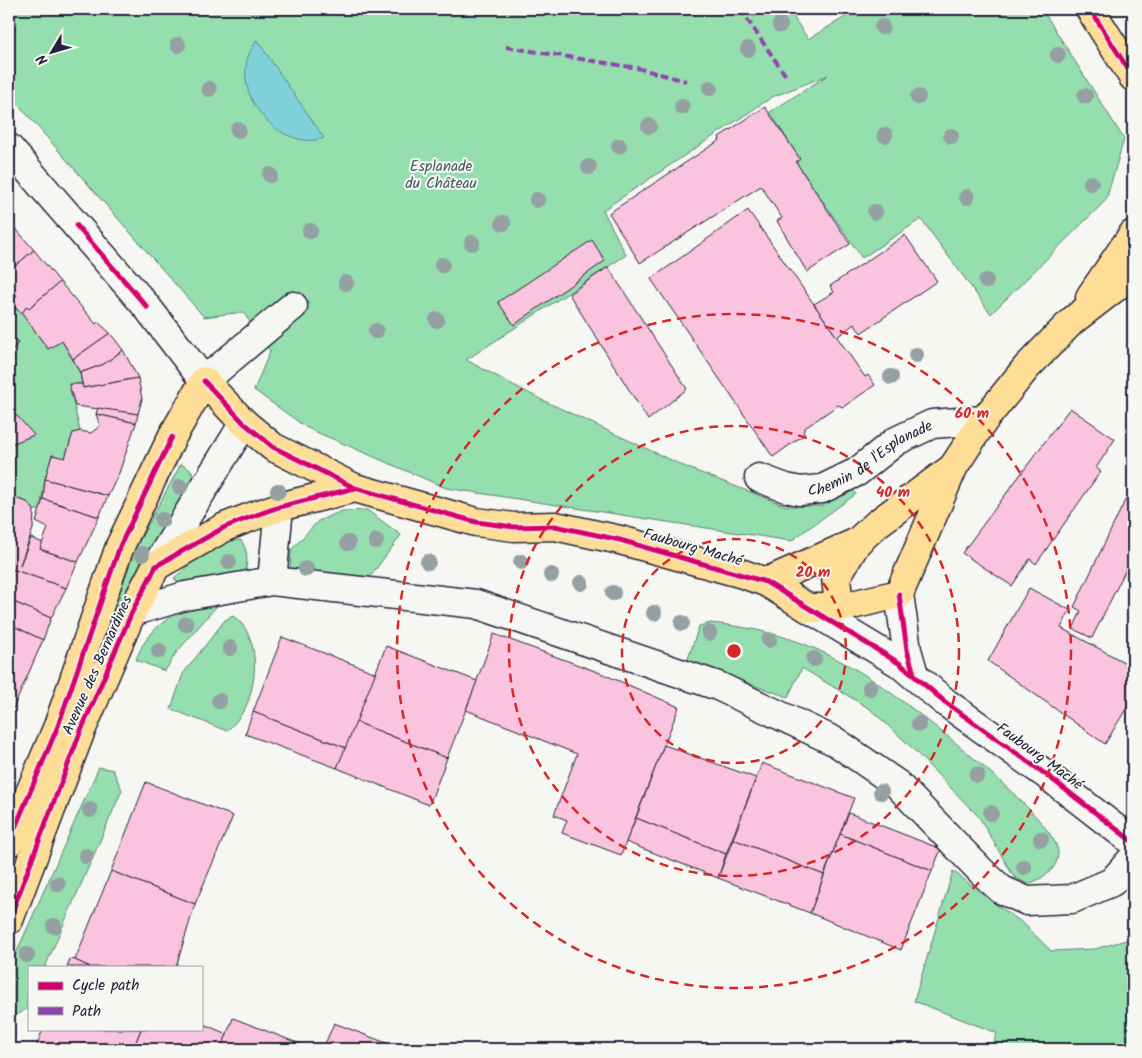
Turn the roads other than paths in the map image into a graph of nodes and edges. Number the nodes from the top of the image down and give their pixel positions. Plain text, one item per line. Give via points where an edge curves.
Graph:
1 (1090, 9) edge
2 (1133, 77) edge
3 (9, 148) edge
4 (1133, 234) edge
5 (1133, 274) edge
6 (293, 306) dead end
7 (1072, 322) junction
8 (204, 382) junction
9 (984, 420) junction
10 (244, 423) junction
11 (954, 466) junction
12 (759, 478) dead end
13 (355, 488) junction
14 (279, 507) junction
15 (857, 542) junction
16 (156, 566) junction
17 (272, 581) junction
18 (766, 582) junction
19 (899, 594) junction
20 (808, 608) junction
21 (839, 608) junction
22 (132, 612) junction
23 (854, 634) junction
24 (914, 674) junction
25 (9, 842) edge
26 (1133, 842) edge
27 (1133, 858) edge
28 (9, 920) edge

1 - 2 main road
3 - 8 street, Faubourg Maché via 147,307
4 - 7 main road
5 - 7 main road
6 - 8 street
7 - 9 main road via 1027,366
8 - 10 main road, Faubourg Maché
8 - 25 main road, Avenue des Bernardines via 172,437 120,546 58,726
9 - 11 main road
9 - 12 street, Chemin de l'Esplanade via 932,424 896,441 858,472 822,489 800,491
10 - 13 main road, Faubourg Maché via 273,447
10 - 16 street, Avenue des Bernardines
11 - 15 main road
11 - 19 main road
13 - 14 main road
13 - 18 main road, Faubourg Maché via 476,522 514,527 555,526 620,540
14 - 16 main road via 225,528
14 - 17 street
15 - 18 main road
15 - 21 main road via 836,577
16 - 22 main road, Avenue des Bernardines
17 - 22 street via 185,596
17 - 27 street via 476,604 718,686 836,742 897,784 982,872 1002,890 1027,901 1072,899 1112,882
18 - 20 main road, Faubourg Maché
19 - 21 main road
19 - 24 street
20 - 21 main road
20 - 23 street, Faubourg Maché
21 - 23 street, Faubourg Maché
22 - 28 main road, Avenue des Bernardines via 80,733
23 - 24 street, Faubourg Maché
24 - 26 street, Faubourg Maché via 945,702

